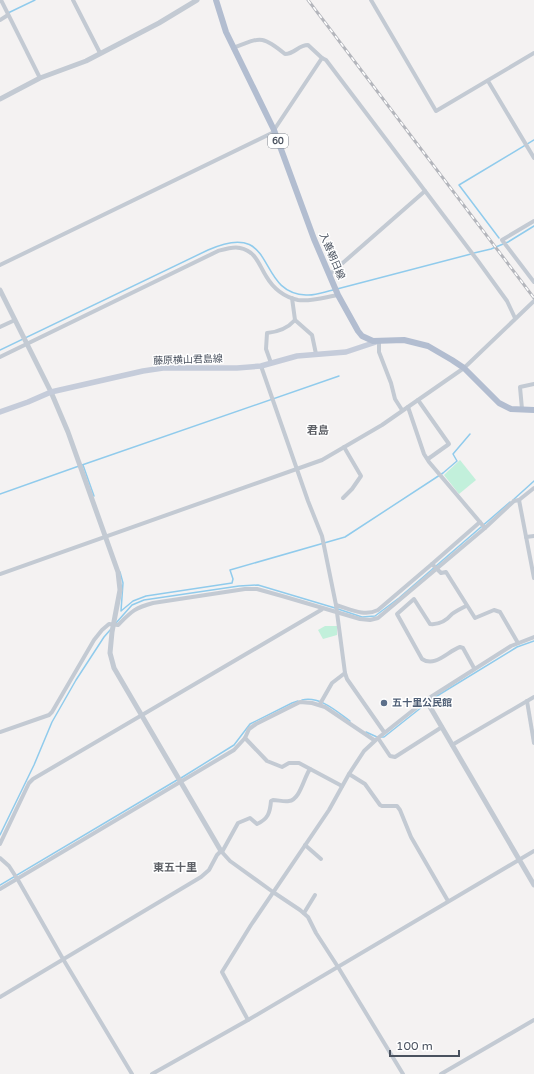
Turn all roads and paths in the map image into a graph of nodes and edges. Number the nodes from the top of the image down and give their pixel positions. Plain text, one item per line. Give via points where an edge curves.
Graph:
1 (0, 0) edge
2 (73, 0) edge
3 (197, 0) edge
4 (216, 0) edge
5 (371, 0) edge
6 (8, 16) junction
7 (0, 20) edge
8 (233, 48) junction
9 (100, 53) junction
10 (534, 53) edge
11 (322, 58) junction
12 (40, 78) junction
13 (488, 81) junction
14 (0, 99) edge
15 (274, 131) junction
16 (534, 158) edge
17 (425, 191) junction
18 (534, 220) edge
19 (0, 265) edge
20 (329, 275) junction
21 (534, 282) edge
22 (1, 293) edge
23 (338, 295) junction
24 (292, 298) junction
25 (534, 301) edge
26 (515, 318) junction
27 (15, 320) junction
28 (295, 320) junction
29 (0, 327) edge
30 (379, 341) junction
31 (27, 345) junction
32 (316, 354) junction
33 (0, 357) edge
34 (271, 363) junction
35 (261, 366) junction
36 (464, 368) junction
37 (534, 384) edge
38 (51, 392) junction
39 (418, 400) junction
40 (408, 407) junction
41 (402, 410) junction
42 (522, 410) junction
43 (534, 410) edge
44 (0, 412) edge
45 (344, 447) junction
46 (428, 459) junction
47 (297, 470) junction
48 (534, 488) edge
49 (343, 498) dead end
50 (519, 500) junction
51 (480, 522) junction
52 (485, 528) junction
53 (534, 536) edge
54 (105, 537) junction
55 (526, 537) junction
56 (432, 564) junction
57 (437, 570) junction
58 (0, 574) edge
59 (534, 578) edge
60 (336, 605) junction
61 (466, 606) junction
62 (322, 608) junction
63 (336, 613) junction
64 (114, 624) junction
65 (534, 637) edge
66 (518, 643) junction
67 (474, 668) junction
68 (345, 673) junction
69 (534, 697) edge
70 (426, 700) junction
71 (527, 701) junction
72 (320, 704) junction
73 (141, 714) junction
74 (442, 727) junction
75 (0, 732) edge
76 (384, 732) junction
77 (245, 738) junction
78 (376, 739) junction
79 (534, 743) edge
80 (452, 745) junction
81 (310, 769) junction
82 (349, 774) junction
83 (181, 782) junction
84 (342, 786) junction
85 (0, 844) edge
86 (305, 845) junction
87 (534, 851) edge
88 (222, 852) junction
89 (0, 858) edge
90 (321, 859) dead end
91 (519, 860) junction
92 (18, 880) junction
93 (534, 885) edge
94 (0, 889) edge
95 (273, 892) junction
96 (315, 895) dead end
97 (448, 901) junction
98 (304, 913) junction
99 (63, 959) junction
100 (338, 967) junction
101 (0, 997) edge
102 (248, 1020) junction
103 (534, 1020) edge
104 (132, 1074) edge
105 (152, 1074) edge
106 (403, 1074) edge
107 (441, 1074) edge

1 - 6 street
2 - 9 street
3 - 9 street
4 - 8 main road, 入善朝日線 / 60
5 - 13 street via 436,111
6 - 7 street
6 - 12 street
8 - 11 street via 258,38 271,43 285,54 291,54 308,45
8 - 15 main road, 入善朝日線 / 60
9 - 12 street
10 - 13 street
11 - 15 street
11 - 17 street
12 - 14 street
13 - 16 street
15 - 19 street
15 - 20 main road, 入善朝日線 / 60
17 - 20 street
17 - 26 street via 507,301
18 - 21 street via 502,240
20 - 23 main road, 入善朝日線 / 60
22 - 27 street
23 - 24 street via 299,300
23 - 30 main road, 入善朝日線 / 60 via 362,336
24 - 28 street
24 - 31 street via 286,297 266,277 251,252 240,248 218,250 103,308 40,336
25 - 26 street
26 - 36 street
27 - 29 street
27 - 31 street
28 - 32 street via 312,335
28 - 34 street via 290,326 278,332 267,333 266,349
30 - 32 main road, 藤原横山君島線 via 346,352
30 - 36 main road, 入善朝日線 / 60 via 404,340 428,346
30 - 41 street via 379,352 395,398
31 - 33 street
31 - 38 street
32 - 34 main road, 藤原横山君島線
34 - 35 main road, 藤原横山君島線
35 - 38 main road, 藤原横山君島線 via 163,368
35 - 47 street
36 - 39 street
36 - 42 main road, 入善朝日線 / 60 via 499,403
37 - 42 street via 520,387
38 - 44 main road, 藤原横山君島線
38 - 54 street
39 - 40 street
39 - 46 street via 449,444
40 - 41 street
40 - 46 street
41 - 45 street
42 - 43 main road, 入善朝日線 / 60
45 - 47 street via 322,460
45 - 49 street via 361,476
46 - 51 street
47 - 54 street
47 - 60 street via 322,536
48 - 50 street
50 - 52 street via 514,501
50 - 55 street
51 - 52 street
51 - 56 street
52 - 57 street
53 - 55 street
54 - 58 street
54 - 64 street via 118,572 120,590
55 - 59 street
56 - 57 street
56 - 60 street via 373,613 362,613
57 - 61 street via 442,574 446,572
57 - 63 street via 378,618 360,619
60 - 63 street
61 - 66 street via 474,618 494,610 500,612
61 - 67 street via 442,623 432,625 414,599 397,614 422,659 434,661 460,647
62 - 63 street
62 - 64 street via 246,588 140,606 118,625
62 - 73 street
63 - 68 street
64 - 73 street via 110,653 114,668
64 - 75 street via 105,627 94,640 49,715
65 - 66 street
66 - 67 street
67 - 70 street
68 - 72 street via 332,683
68 - 76 street
69 - 71 street
70 - 74 street
70 - 76 street
71 - 79 street
71 - 80 street
72 - 77 street via 300,702 256,724
72 - 78 street
73 - 83 street
73 - 85 street via 33,779
74 - 78 street via 395,757 390,756
74 - 80 street
76 - 78 street
77 - 81 street via 266,761 282,767 289,762 299,763
77 - 83 street via 234,750
78 - 82 street via 364,751
80 - 91 street
81 - 84 street
81 - 88 street via 294,800 271,801 268,817 262,822 257,824 250,818 238,823
82 - 84 street
82 - 97 street via 365,784 380,805 397,806 410,837
83 - 88 street
83 - 92 street via 90,834
84 - 86 street
86 - 90 street
86 - 95 street
87 - 91 street
88 - 95 street via 230,861
88 - 99 street via 201,877
89 - 92 street
91 - 93 street
91 - 97 street
92 - 94 street
92 - 99 street
95 - 98 street
95 - 102 street via 222,972
96 - 98 street
97 - 100 street
98 - 100 street
99 - 101 street
99 - 104 street
100 - 102 street
100 - 106 street
102 - 105 street
103 - 107 street

